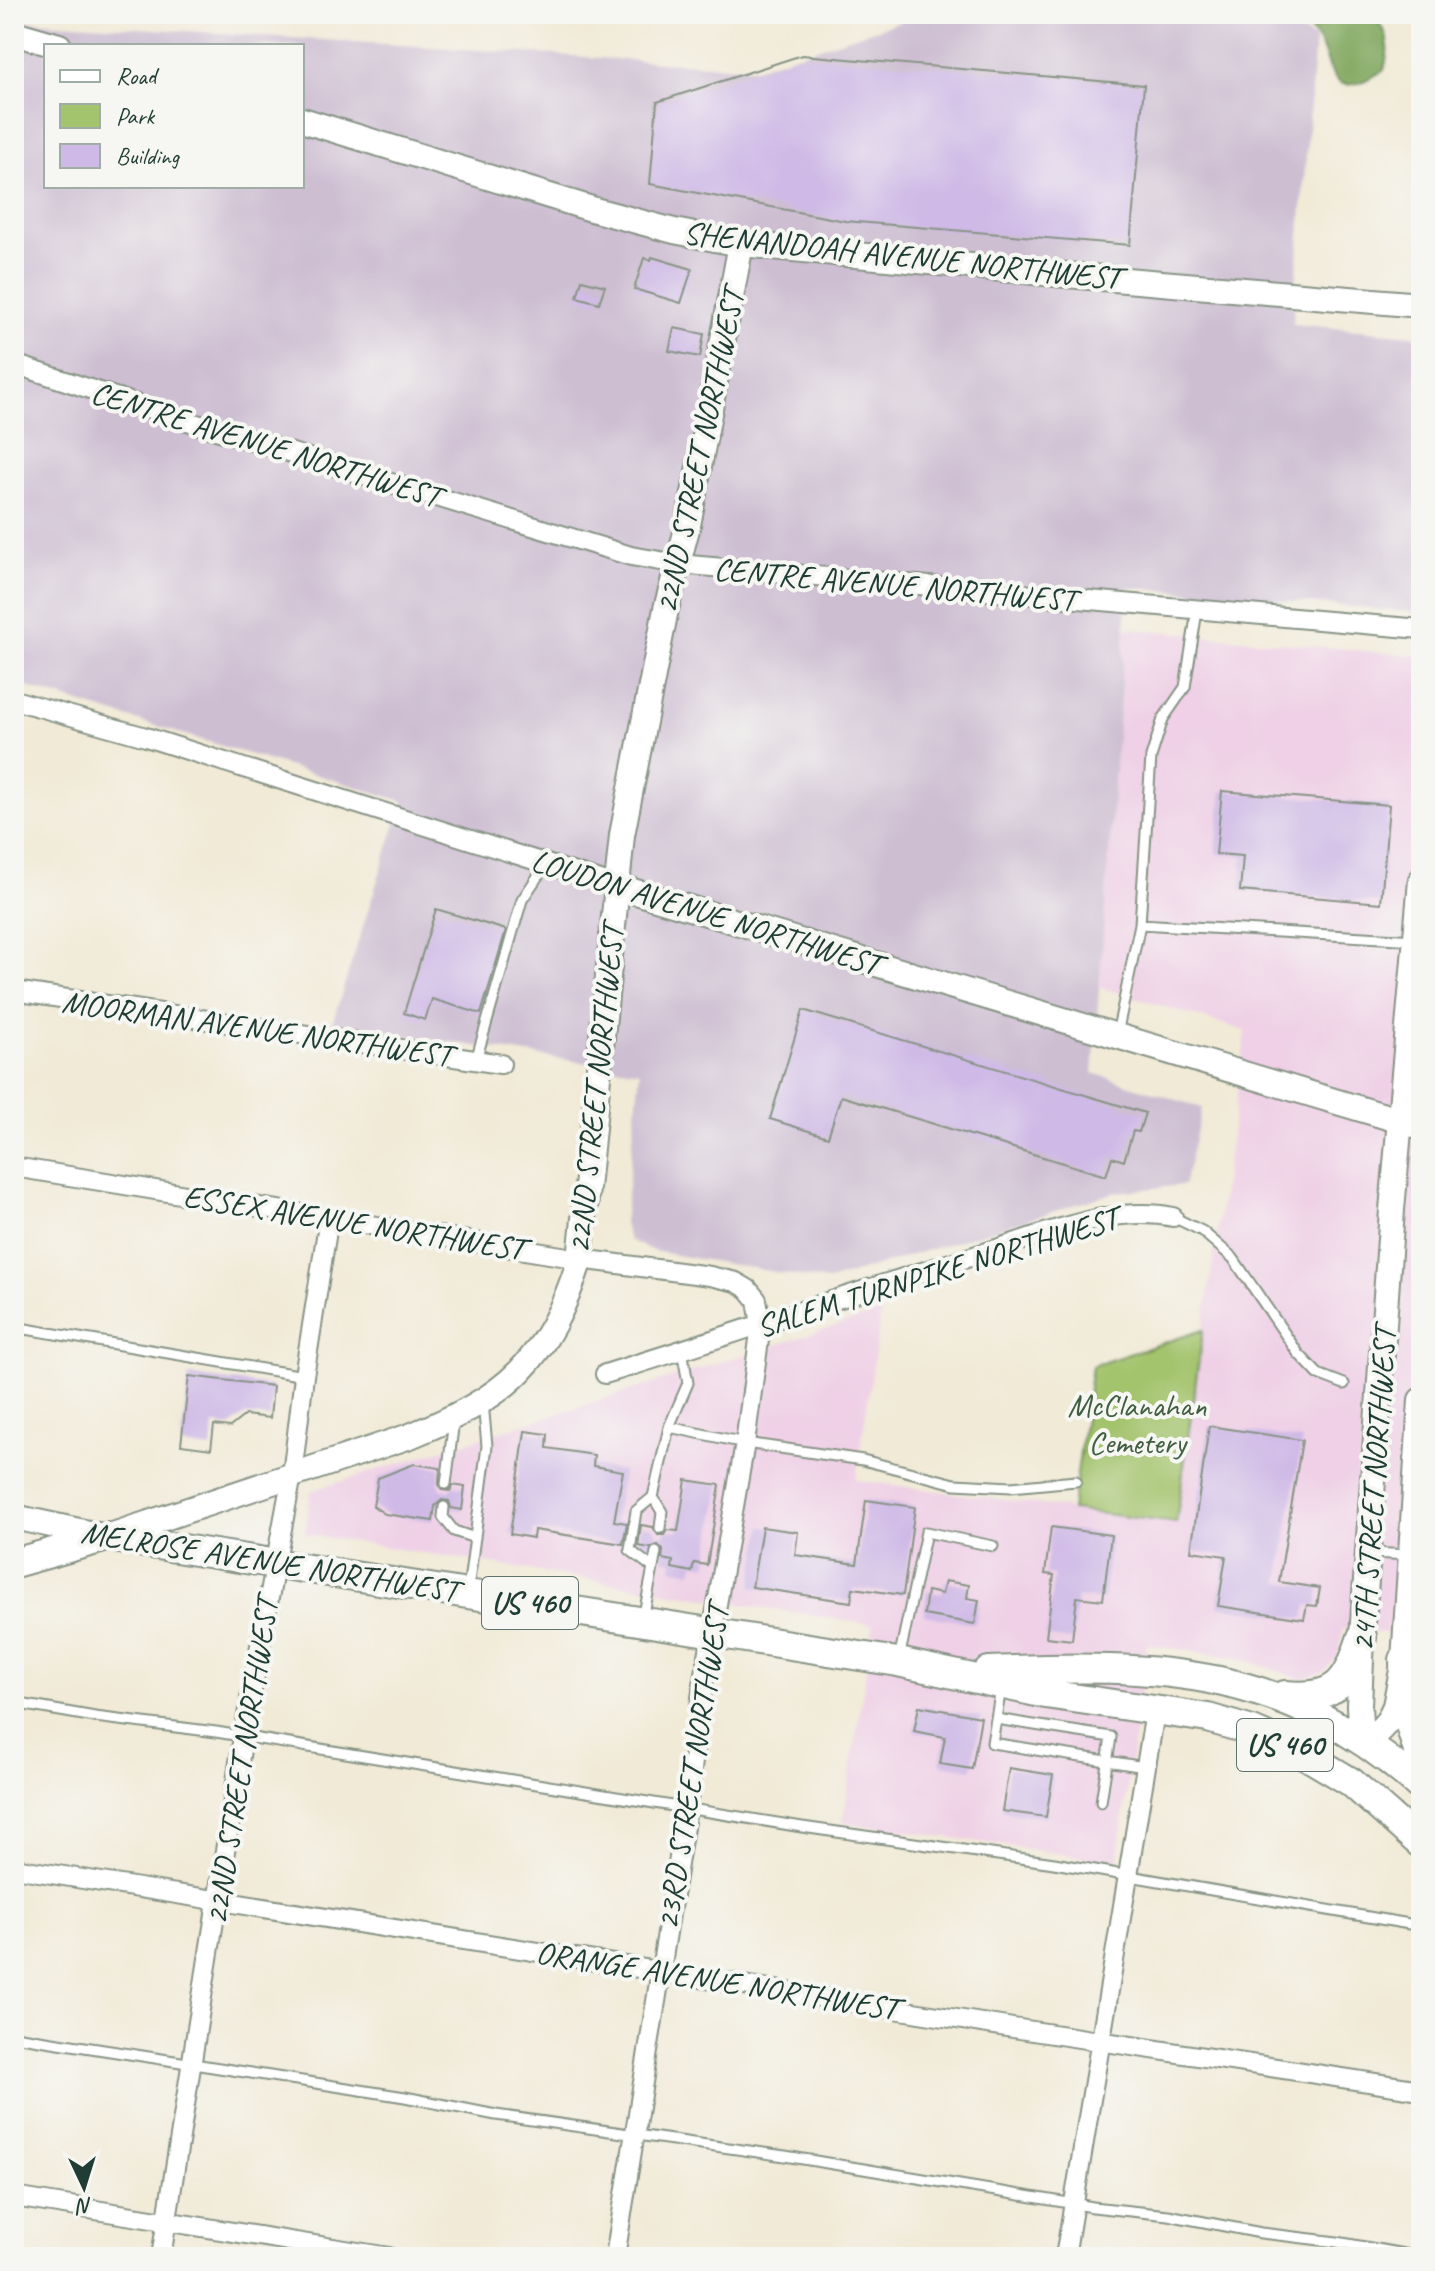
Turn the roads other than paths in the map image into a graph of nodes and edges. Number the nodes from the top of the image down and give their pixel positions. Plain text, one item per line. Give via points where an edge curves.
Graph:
1 (14, 33) edge
2 (52, 44) edge
3 (304, 121) edge
4 (741, 244) junction
5 (1421, 305) edge
6 (14, 364) edge
7 (678, 564) junction
8 (1197, 611) junction
9 (1421, 629) edge
10 (14, 700) edge
11 (546, 864) junction
12 (1421, 880) edge
13 (616, 886) junction
14 (1140, 924) junction
15 (1416, 940) junction
16 (14, 991) edge
17 (1116, 1036) junction
18 (476, 1060) junction
19 (501, 1064) dead end
20 (1410, 1125) edge
21 (14, 1167) edge
22 (1173, 1217) joint
23 (329, 1218) junction
24 (580, 1259) junction
25 (761, 1325) junction
26 (14, 1327) edge
27 (682, 1350) junction
28 (605, 1374) dead end
29 (304, 1376) junction
30 (1344, 1384) dead end
31 (1421, 1400) edge
32 (483, 1402) junction
33 (454, 1418) junction
34 (669, 1427) junction
35 (745, 1443) junction
36 (292, 1475) junction
37 (1076, 1481) dead end
38 (446, 1484) dead end
39 (653, 1497) junction
40 (444, 1507) dead end
41 (14, 1517) edge
42 (660, 1528) dead end
43 (107, 1537) junction
44 (475, 1538) junction
45 (993, 1546) dead end
46 (656, 1552) dead end
47 (1368, 1552) junction
48 (1411, 1555) junction
49 (14, 1563) edge
50 (274, 1563) junction
51 (653, 1568) junction
52 (467, 1593) junction
53 (643, 1621) junction
54 (713, 1633) junction
55 (1362, 1637) junction
56 (1404, 1660) junction
57 (898, 1662) junction
58 (952, 1673) junction
59 (1001, 1685) junction
60 (1268, 1694) junction
61 (14, 1703) edge
62 (1155, 1712) junction
63 (996, 1719) junction
64 (243, 1737) junction
65 (1361, 1740) junction
66 (1421, 1761) edge
67 (1107, 1762) junction
68 (1145, 1767) junction
69 (1421, 1787) edge
70 (1101, 1802) dead end
71 (687, 1808) junction
72 (1396, 1821) junction
73 (1421, 1844) edge
74 (14, 1868) edge
75 (1129, 1878) junction
76 (219, 1901) junction
77 (1421, 1926) edge
78 (661, 1971) junction
79 (14, 2036) edge
80 (1101, 2040) junction
81 (192, 2064) junction
82 (1421, 2090) edge
83 (634, 2135) junction
84 (14, 2197) edge
85 (1074, 2204) junction
86 (166, 2221) junction
87 (161, 2257) edge
88 (389, 2257) edge
89 (615, 2257) edge
90 (1065, 2257) edge
91 (1421, 2257) edge

1 - 2 street
3 - 4 street, SHENANDOAH AVENUE NORTHWEST via 595,210
4 - 5 street, SHENANDOAH AVENUE NORTHWEST
4 - 7 street, 22ND STREET NORTHWEST
6 - 7 street, CENTRE AVENUE NORTHWEST via 631,556
7 - 8 street, CENTRE AVENUE NORTHWEST
7 - 13 street, 22ND STREET NORTHWEST
8 - 9 street, CENTRE AVENUE NORTHWEST
8 - 14 lane via 1185,687 1163,719 1151,757
10 - 11 street, LOUDON AVENUE NORTHWEST
11 - 13 street, LOUDON AVENUE NORTHWEST
11 - 18 lane via 522,900
12 - 15 street, 24TH STREET NORTHWEST
13 - 17 street, LOUDON AVENUE NORTHWEST
13 - 24 street, 22ND STREET NORTHWEST
14 - 15 lane
14 - 17 lane
15 - 20 street, 24TH STREET NORTHWEST
16 - 18 street, MOORMAN AVENUE NORTHWEST
17 - 20 street, LOUDON AVENUE NORTHWEST
18 - 19 street, MOORMAN AVENUE NORTHWEST
20 - 47 street, 24TH STREET NORTHWEST
21 - 23 street, ESSEX AVENUE NORTHWEST
22 - 25 street, SALEM TURNPIKE NORTHWEST via 1131,1213 1088,1221
22 - 30 lane, SALEM TURNPIKE NORTHWEST via 1202,1231 1233,1258 1298,1353 1318,1374
23 - 24 street, ESSEX AVENUE NORTHWEST
23 - 29 street, 22ND STREET NORTHWEST
24 - 25 street, ESSEX AVENUE NORTHWEST via 736,1282 757,1300
24 - 32 street, 22ND STREET NORTHWEST via 551,1331 519,1372
25 - 27 street, SALEM TURNPIKE NORTHWEST
25 - 35 street, 23RD STREET NORTHWEST
26 - 29 lane
27 - 28 street, SALEM TURNPIKE NORTHWEST
27 - 34 lane via 688,1383
29 - 36 street, 22ND STREET NORTHWEST
31 - 48 street, 24TH STREET NORTHWEST
32 - 33 street, 22ND STREET NORTHWEST
32 - 44 lane via 487,1446
33 - 36 street, 22ND STREET NORTHWEST
33 - 38 lane
34 - 35 lane
34 - 39 lane
35 - 37 lane via 863,1460 955,1484 1011,1487
35 - 54 street, 23RD STREET NORTHWEST
36 - 43 street
36 - 50 street, 22ND STREET NORTHWEST
39 - 42 lane via 662,1512
39 - 51 lane via 636,1511 630,1550
40 - 44 lane via 443,1517 454,1531
41 - 43 street, MELROSE AVENUE NORTHWEST
43 - 49 main road, US 460
43 - 50 main road, MELROSE AVENUE NORTHWEST / US 460
44 - 52 lane
45 - 57 lane via 926,1532
46 - 51 lane
47 - 48 lane
47 - 55 street, 24TH STREET NORTHWEST
48 - 56 street, 24TH STREET NORTHWEST
50 - 52 main road, MELROSE AVENUE NORTHWEST / US 460
50 - 64 street, 22ND STREET NORTHWEST
51 - 53 lane
52 - 53 main road, MELROSE AVENUE NORTHWEST / US 460
53 - 54 main road, MELROSE AVENUE NORTHWEST / US 460
54 - 57 main road, MELROSE AVENUE NORTHWEST / US 460
54 - 71 street, 23RD STREET NORTHWEST
55 - 60 main road via 1340,1685 1306,1697
55 - 65 street, 24TH STREET NORTHWEST
56 - 65 street, 24TH STREET NORTHWEST via 1388,1721
56 - 66 main road via 1406,1712
57 - 58 main road, MELROSE AVENUE NORTHWEST / US 460
58 - 59 main road, MELROSE AVENUE NORTHWEST / US 460
58 - 60 main road, MELROSE AVENUE NORTHWEST / US 460 via 1139,1669 1213,1678
59 - 62 main road, MELROSE AVENUE NORTHWEST / US 460
59 - 63 lane
60 - 65 main road, MELROSE AVENUE NORTHWEST / US 460 via 1326,1718
61 - 64 lane
62 - 65 main road via 1182,1698 1199,1699 1254,1713 1317,1741
62 - 68 street
62 - 72 main road, MELROSE AVENUE NORTHWEST / US 460 via 1208,1718 1299,1751 1351,1782
63 - 67 lane via 992,1743
63 - 67 lane via 1111,1737
64 - 71 lane
64 - 76 street, 22ND STREET NORTHWEST
65 - 69 main road, MELROSE AVENUE NORTHWEST / US 460
65 - 72 main road via 1373,1786
67 - 68 lane
67 - 70 lane
68 - 75 street
71 - 75 lane
71 - 78 street, 23RD STREET NORTHWEST
72 - 73 main road, MELROSE AVENUE NORTHWEST / US 460
74 - 76 street, ORANGE AVENUE NORTHWEST
75 - 77 lane
75 - 80 street
76 - 78 street, ORANGE AVENUE NORTHWEST
76 - 81 street, 22ND STREET NORTHWEST
78 - 80 street, ORANGE AVENUE NORTHWEST
78 - 83 street, 23RD STREET NORTHWEST
79 - 81 lane
80 - 82 street, ORANGE AVENUE NORTHWEST
80 - 85 street
81 - 83 lane
81 - 86 street, 22ND STREET NORTHWEST
83 - 85 lane
83 - 89 street, 23RD STREET NORTHWEST
84 - 86 street
85 - 90 street
85 - 91 lane
86 - 87 street, 22ND STREET NORTHWEST
86 - 88 street

